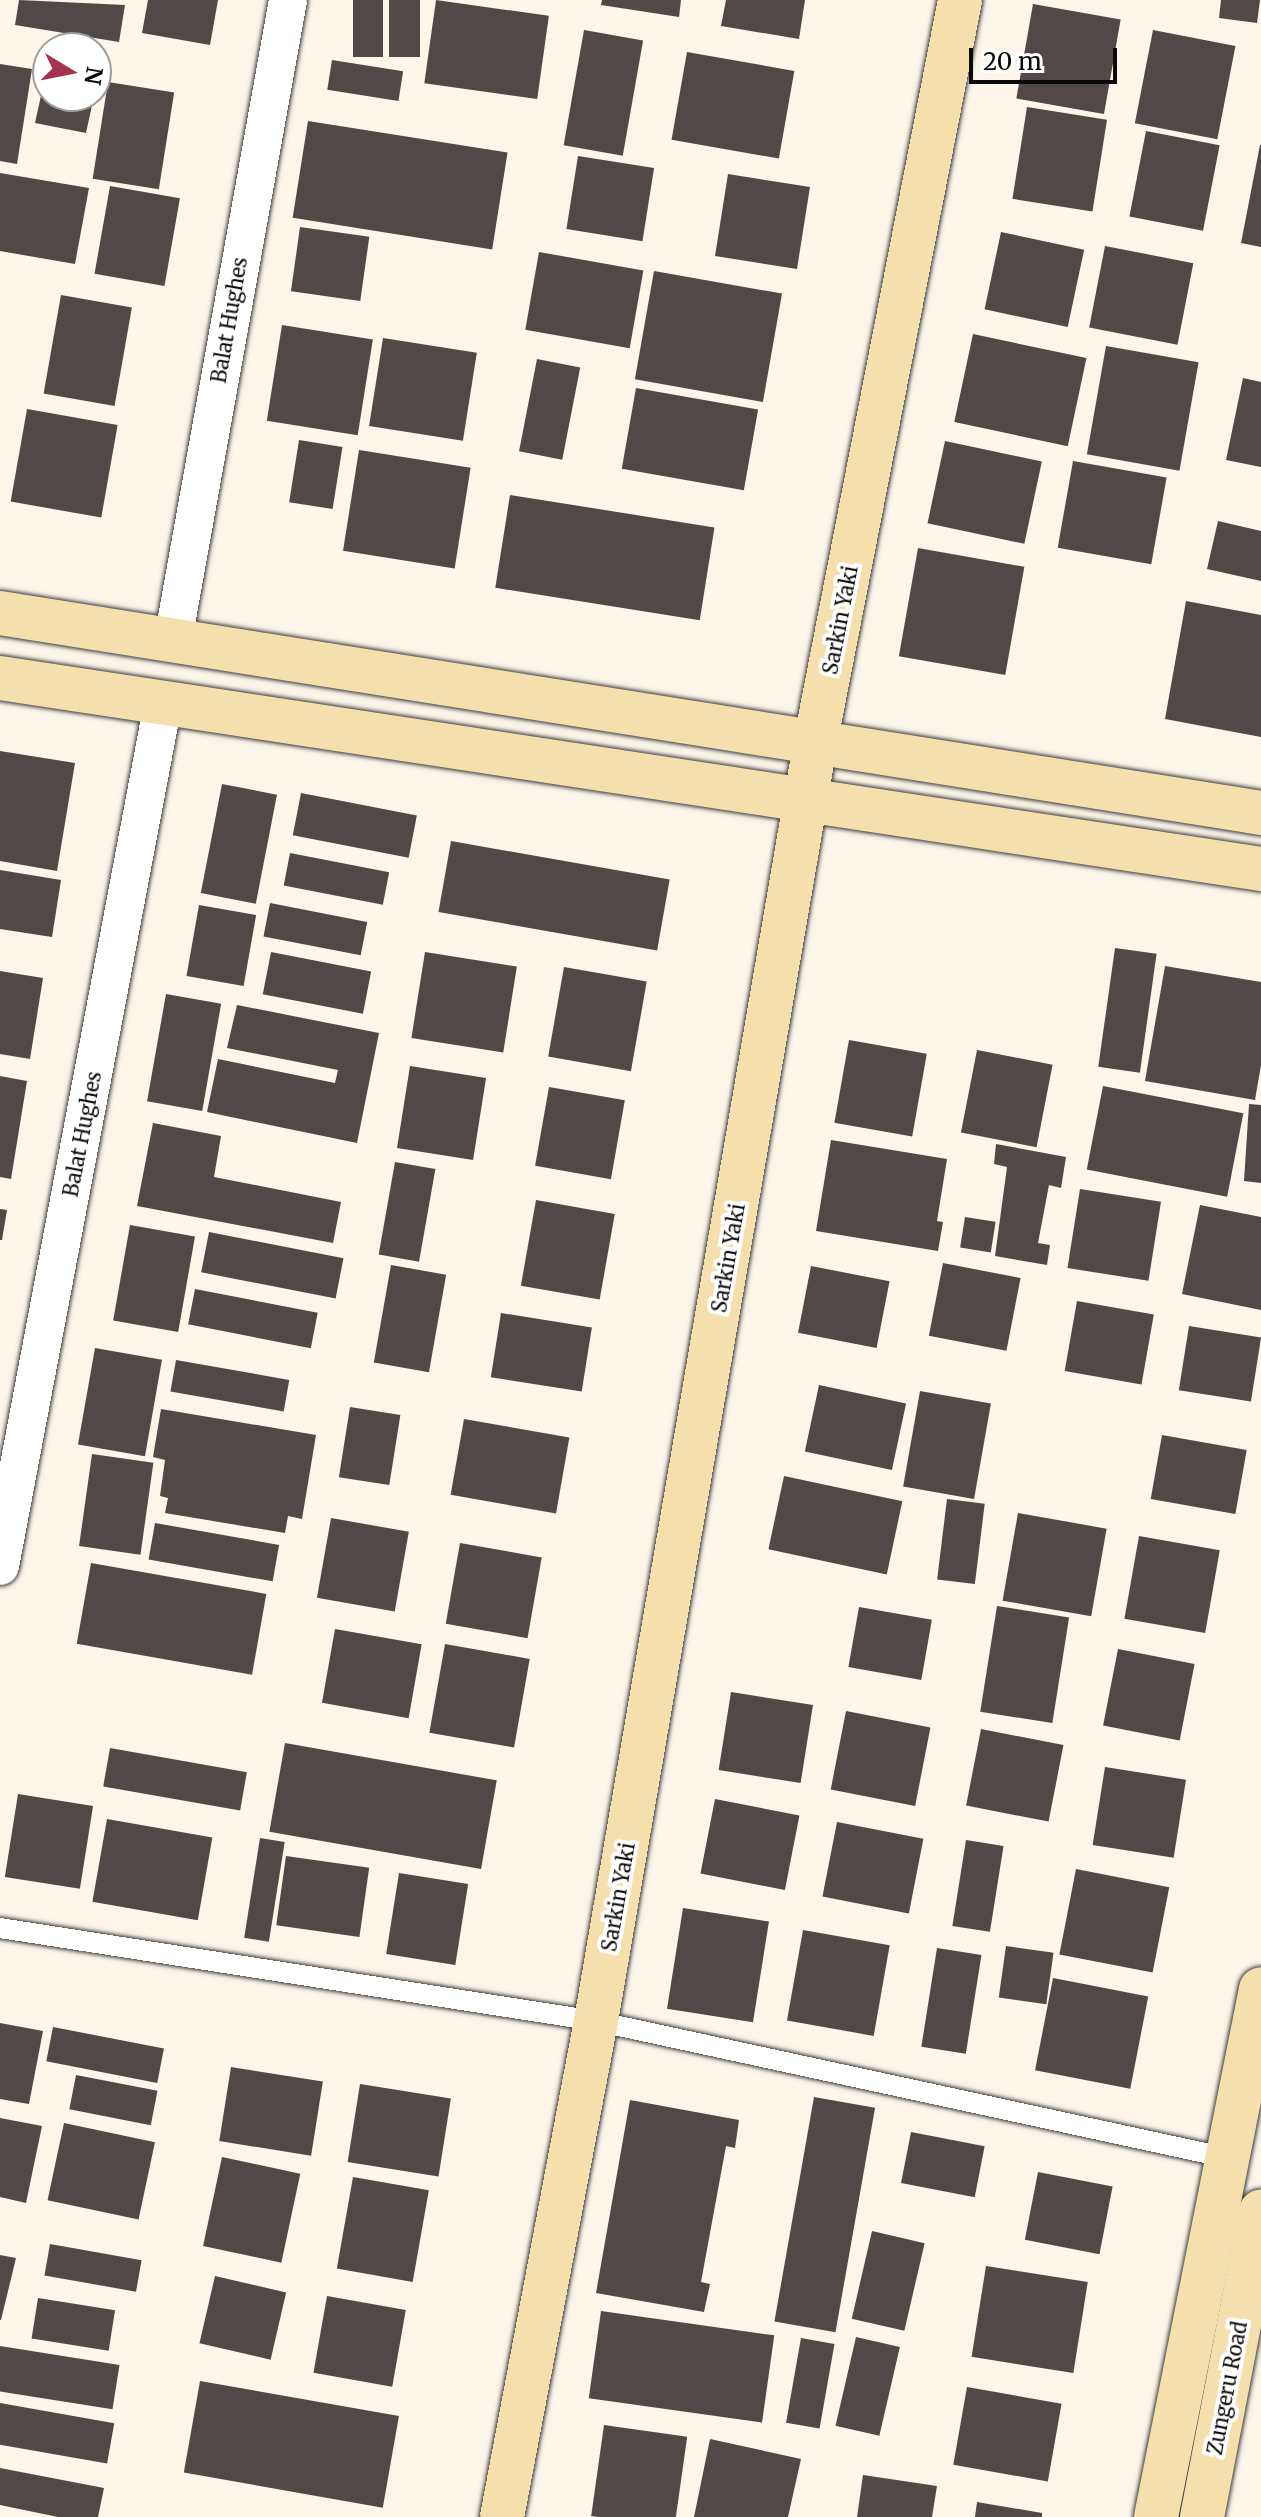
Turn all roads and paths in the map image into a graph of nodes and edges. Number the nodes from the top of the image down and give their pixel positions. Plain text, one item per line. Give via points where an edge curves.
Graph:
1 (288, 0) edge
2 (960, 0) edge
3 (0, 613) edge
4 (173, 640) junction
5 (0, 678) edge
6 (163, 703) junction
7 (816, 739) junction
8 (806, 801) junction
9 (1261, 813) edge
10 (1261, 869) edge
11 (0, 1566) edge
12 (0, 1928) edge
13 (1261, 1989) edge
14 (596, 2021) junction
15 (1228, 2158) junction
16 (1261, 2212) edge
17 (502, 2517) edge
18 (1156, 2517) edge
19 (1202, 2517) edge

1 - 4 street, Balat Hughes
2 - 7 street, Sarkin Yaki
3 - 4 street
4 - 7 street
5 - 6 street
6 - 8 street
6 - 11 street, Balat Hughes
7 - 8 street, Sarkin Yaki
7 - 9 street
8 - 10 street
8 - 14 street, Sarkin Yaki
12 - 14 lane
13 - 15 street
14 - 15 lane
14 - 17 street, Sarkin Yaki
15 - 18 street
16 - 19 street, Zungeru Road

